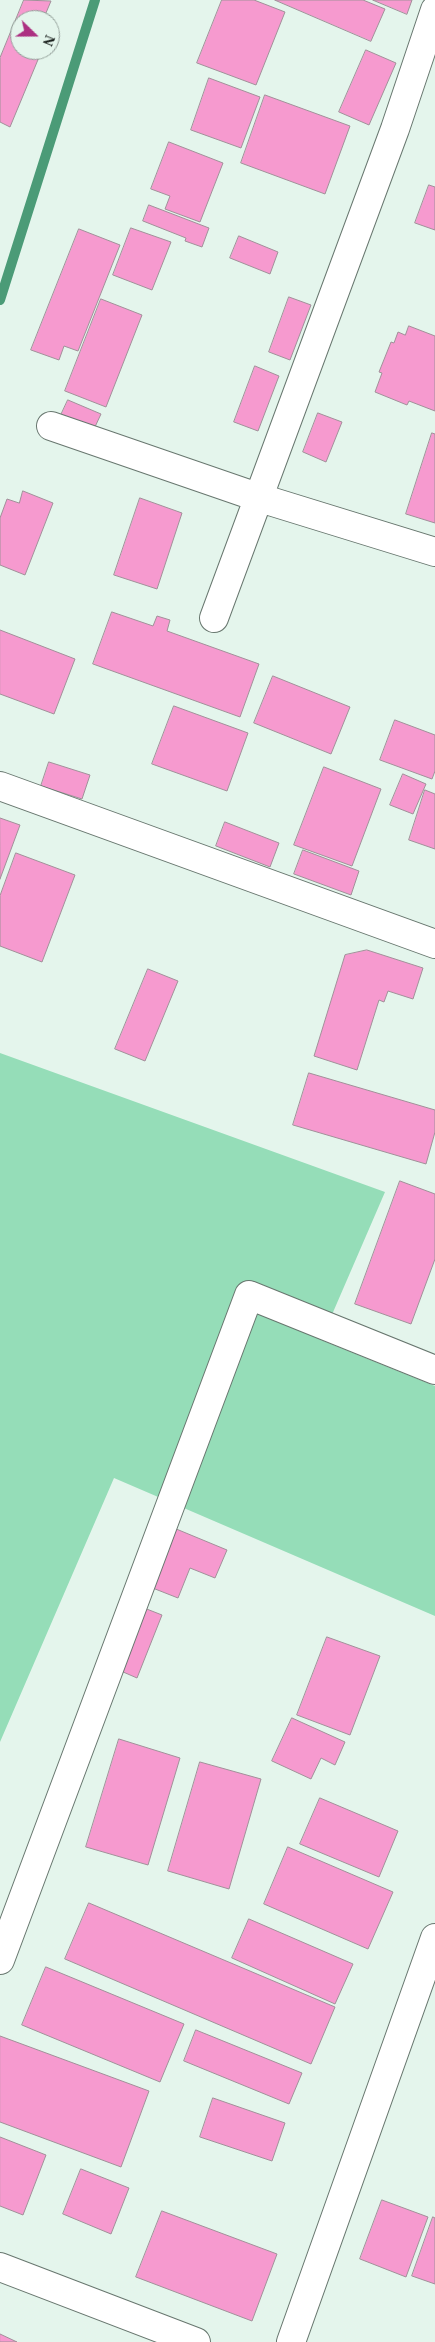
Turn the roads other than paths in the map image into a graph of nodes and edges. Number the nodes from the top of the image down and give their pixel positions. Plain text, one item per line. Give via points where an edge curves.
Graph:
1 (435, 10) edge
2 (51, 426) dead end
3 (260, 498) junction
4 (435, 552) edge
5 (214, 618) dead end
6 (0, 786) edge
7 (435, 944) edge
8 (435, 1370) edge
9 (435, 1938) edge
10 (0, 1960) edge
11 (0, 2267) edge
12 (196, 2342) edge
13 (291, 2342) edge

1 - 3 street via 395,129
2 - 3 street
3 - 4 street
3 - 5 street
6 - 7 street
8 - 10 street via 249,1295
9 - 13 street
11 - 12 street

